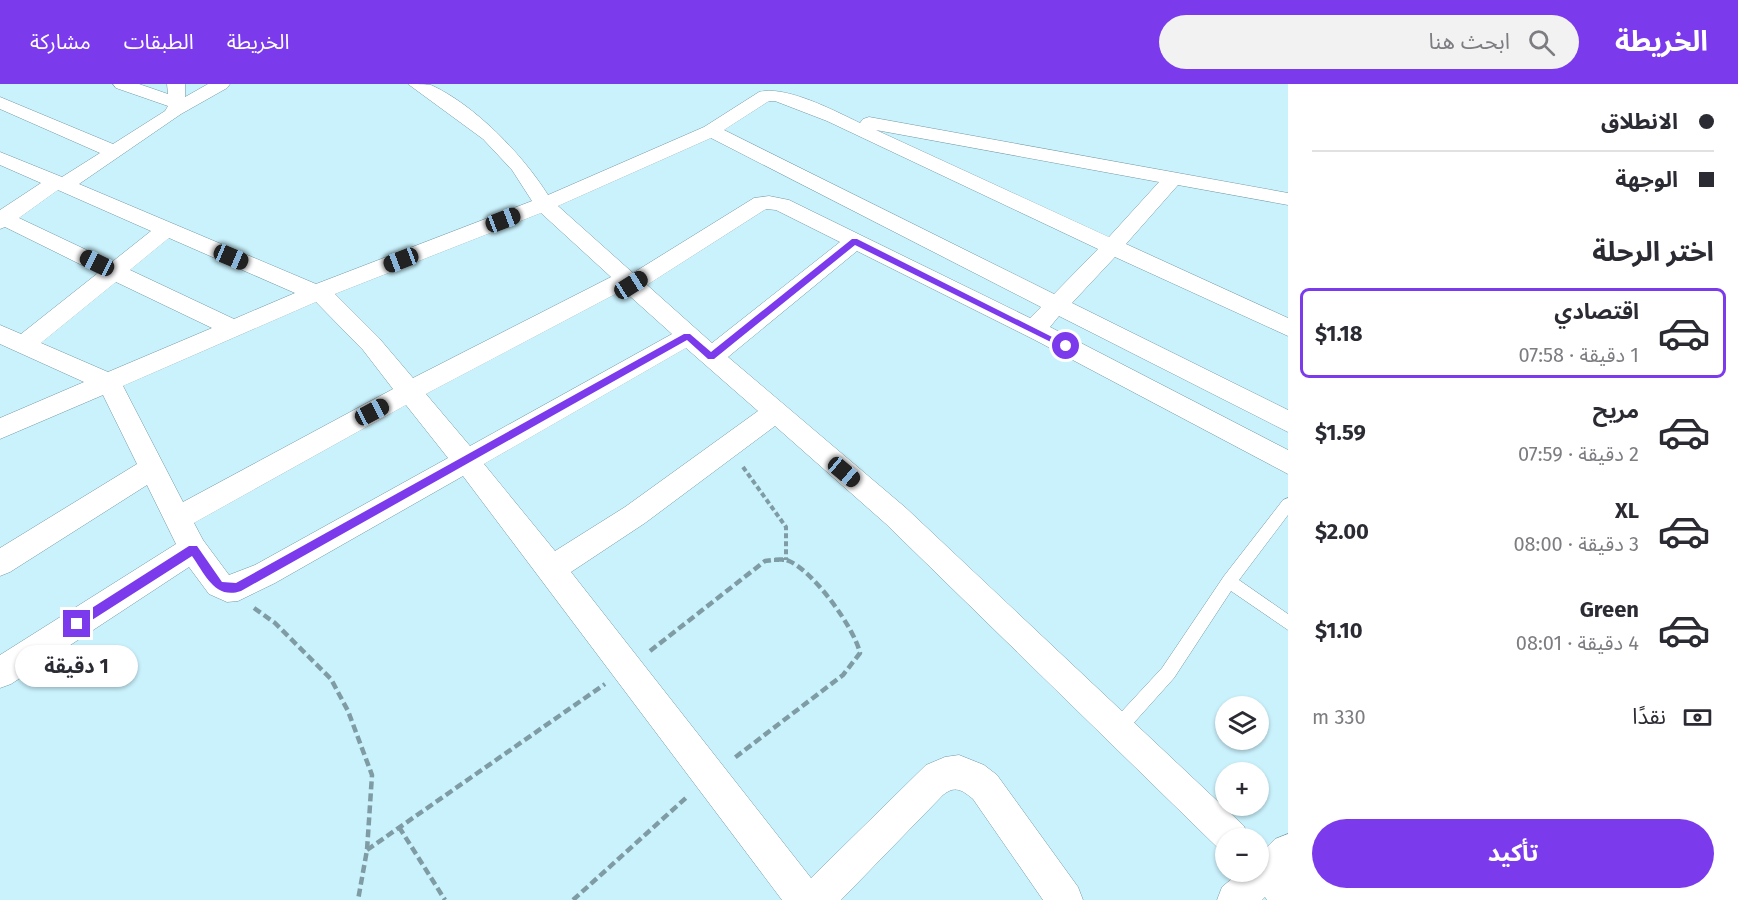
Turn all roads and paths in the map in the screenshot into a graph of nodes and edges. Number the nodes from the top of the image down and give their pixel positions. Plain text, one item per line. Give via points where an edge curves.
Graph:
1 (122, 84) edge
2 (221, 84) edge
3 (417, 84) edge
4 (176, 99) edge
5 (0, 102) edge
6 (833, 117) junction
7 (711, 131) junction
8 (115, 152) junction
9 (0, 158) edge
10 (1173, 178) junction
11 (60, 183) junction
12 (1288, 199) edge
13 (544, 204) junction
14 (2, 219) edge
15 (167, 229) junction
16 (855, 241) junction
17 (1112, 247) junction
18 (116, 272) junction
19 (628, 283) junction
20 (317, 293) junction
21 (1056, 306) junction
22 (1288, 328) edge
23 (234, 329) junction
24 (1041, 333) junction
25 (0, 334) edge
26 (687, 336) junction
27 (24, 344) junction
28 (711, 357) junction
29 (110, 383) junction
30 (411, 391) junction
31 (774, 412) junction
32 (1288, 422) edge
33 (0, 429) edge
34 (728, 447) junction
35 (466, 459) junction
36 (1288, 463) edge
37 (153, 468) junction
38 (1288, 504) edge
39 (179, 518) junction
40 (193, 549) junction
41 (786, 560) dead end
42 (0, 563) edge
43 (552, 569) junction
44 (1229, 581) junction
45 (227, 589) junction
46 (1288, 622) edge
47 (0, 673) edge
48 (1117, 729) junction
49 (399, 827) dead end
50 (1221, 828) edge
51 (1275, 871) edge
52 (358, 900) edge
53 (445, 900) edge
54 (805, 900) edge
55 (814, 900) edge
56 (1065, 900) edge
57 (1235, 900) edge

1 - 4 street
2 - 4 street
3 - 13 street via 455,107 504,148
4 - 8 street via 166,119
5 - 8 street
6 - 7 street via 777,96 765,96
6 - 10 street
6 - 17 street
7 - 13 street
7 - 21 street
8 - 11 street
9 - 11 street
10 - 12 street
10 - 17 street
11 - 14 street
11 - 15 street
13 - 19 street
13 - 20 street
14 - 18 street
15 - 18 street
15 - 20 street
16 - 19 street via 782,205 761,203
16 - 24 street
16 - 28 street
17 - 21 street
17 - 22 street
18 - 23 street
18 - 27 street
19 - 26 street
19 - 30 street
20 - 23 street
20 - 30 street via 371,344
21 - 24 street via 1039,323
21 - 32 street
23 - 29 street
24 - 36 street
25 - 27 street
26 - 28 street
26 - 35 street
27 - 29 street
28 - 31 street
29 - 33 street
29 - 37 street
30 - 35 street
30 - 39 street
31 - 34 street
31 - 48 street via 896,516
34 - 41 path via 786,527
34 - 43 street
35 - 43 street
35 - 45 street via 265,574 238,588
37 - 39 street
37 - 42 street
38 - 44 lane
39 - 40 street
40 - 45 street via 219,585
40 - 47 street
43 - 54 street
44 - 46 lane
44 - 48 lane via 1168,673
45 - 52 path via 275,623 304,651 331,679 348,711 372,775 367,850
48 - 50 street
49 - 53 path
51 - 57 street
55 - 56 street via 945,772 972,776 986,787

